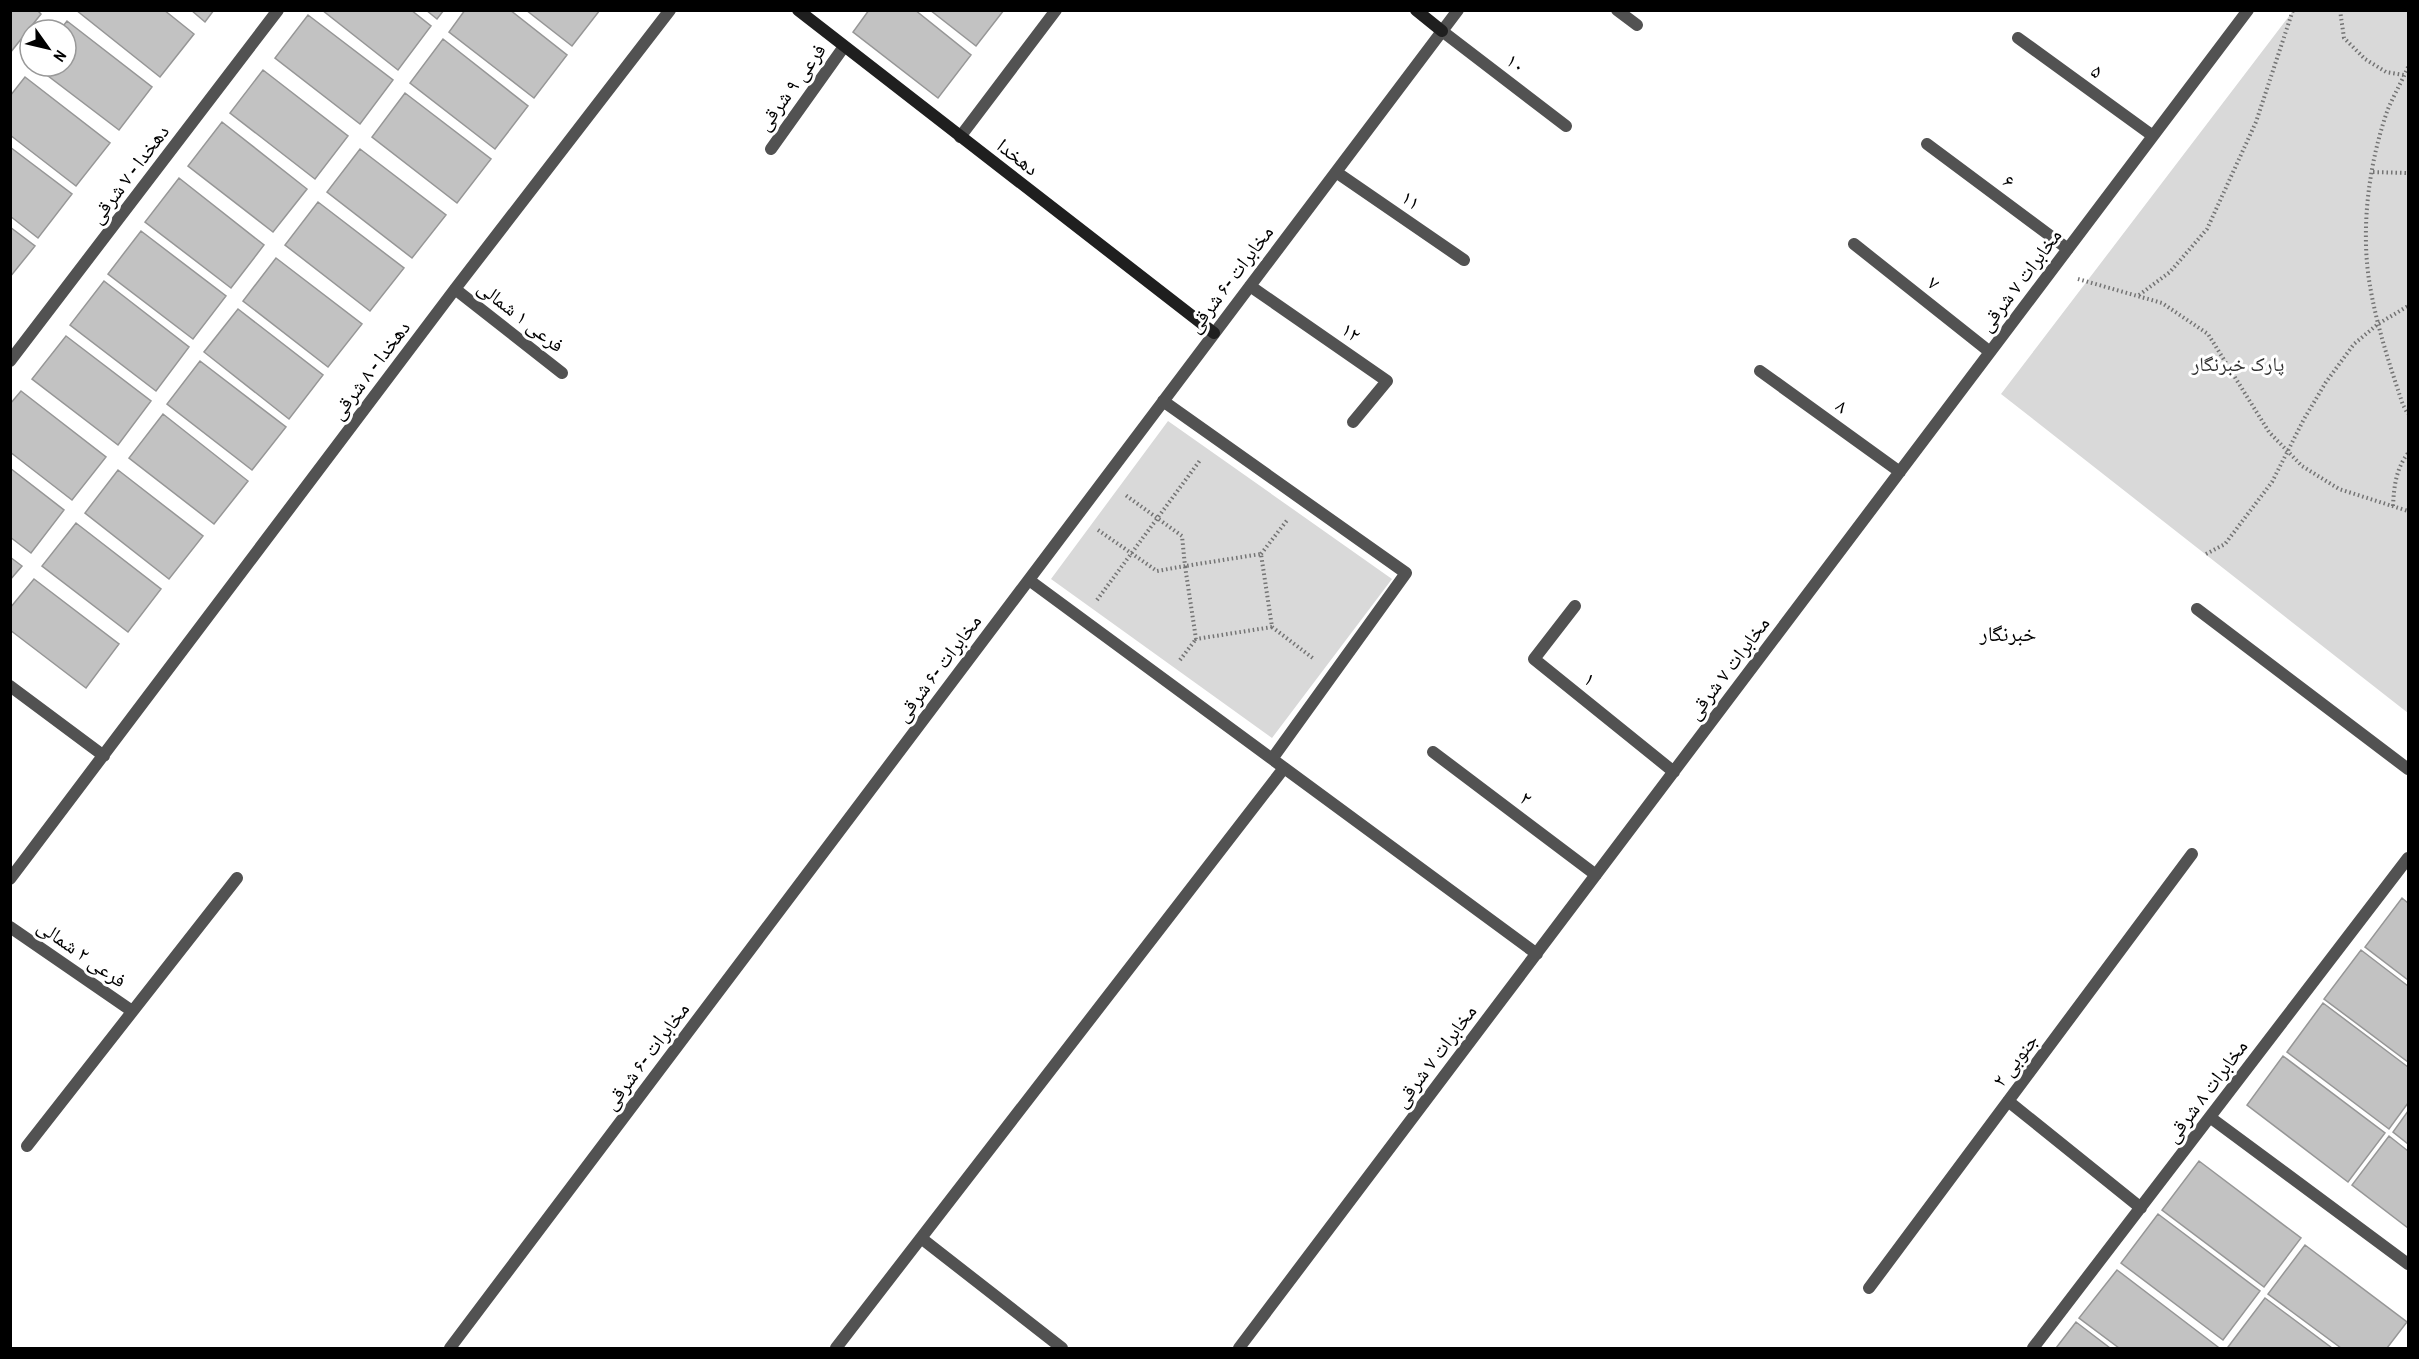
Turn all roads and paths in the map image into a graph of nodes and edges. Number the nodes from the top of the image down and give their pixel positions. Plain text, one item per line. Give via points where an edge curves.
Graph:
1 (278, 10) edge
2 (670, 10) edge
3 (798, 10) edge
4 (1056, 10) edge
5 (1416, 10) edge
6 (1458, 10) edge
7 (1617, 10) edge
8 (2248, 10) edge
9 (2294, 10) edge
10 (2340, 10) edge
11 (1637, 25) dead end
12 (1442, 31) junction
13 (2018, 38) dead end
14 (843, 48) junction
15 (2409, 68) edge
16 (2405, 75) junction
17 (1566, 126) dead end
18 (2153, 136) junction
19 (960, 137) junction
20 (1927, 144) dead end
21 (771, 149) dead end
22 (1336, 172) junction
23 (2373, 172) junction
24 (2409, 173) edge
25 (1854, 244) dead end
26 (2068, 249) junction
27 (1464, 260) dead end
28 (2050, 273) junction
29 (1250, 286) junction
30 (455, 289) junction
31 (2138, 295) junction
32 (2409, 306) edge
33 (2378, 324) junction
34 (1214, 333) junction
35 (1990, 352) junction
36 (10, 361) edge
37 (1760, 371) dead end
38 (562, 373) dead end
39 (1163, 401) junction
40 (2409, 414) edge
41 (1353, 422) dead end
42 (1217, 439) junction
43 (2289, 453) junction
44 (2409, 453) edge
45 (1900, 472) junction
46 (1104, 479) junction
47 (1303, 500) junction
48 (2394, 506) junction
49 (2409, 511) edge
50 (1077, 515) junction
51 (1158, 518) junction
52 (2206, 554) dead end
53 (1131, 555) junction
54 (1261, 555) junction
55 (1185, 566) junction
56 (1029, 580) junction
57 (1575, 606) dead end
58 (2197, 609) dead end
59 (1082, 620) junction
60 (1272, 627) junction
61 (1334, 674) junction
62 (10, 686) edge
63 (1432, 752) dead end
64 (104, 756) junction
65 (1272, 759) junction
66 (1284, 768) junction
67 (2409, 769) edge
68 (1674, 772) junction
69 (2192, 854) dead end
70 (2409, 858) edge
71 (1596, 875) junction
72 (237, 878) dead end
73 (10, 879) edge
74 (10, 927) edge
75 (1536, 954) junction
76 (132, 1011) junction
77 (2008, 1101) junction
78 (2211, 1118) junction
79 (27, 1146) dead end
80 (2141, 1208) junction
81 (921, 1238) junction
82 (2409, 1264) edge
83 (1869, 1288) dead end
84 (450, 1348) edge
85 (836, 1348) edge
86 (1062, 1348) edge
87 (1239, 1348) edge
88 (2034, 1348) edge

1 - 36 street, دهخدا - ۷ شرقی
2 - 30 street, دهخدا - ۸ شرقی
3 - 14 street, دهخدا
4 - 19 street
5 - 12 street
6 - 12 street, مخابرات -۶ شرقی
7 - 11 street
8 - 18 street, مخابرات ۷ شرقی
9 - 31 path via 2256,122 2207,229 2170,272
10 - 16 path via 2344,38 2386,72
12 - 17 street, ۱۰
12 - 22 street, مخابرات -۶ شرقی
13 - 18 street, ۵
14 - 19 street, دهخدا
14 - 21 street, فرعی ۹ شرقی
15 - 16 path
16 - 23 path via 2389,108
18 - 26 street, مخابرات ۷ شرقی
19 - 34 street, دهخدا
20 - 26 street, ۶
22 - 27 street, ۱۱
22 - 29 street, مخابرات -۶ شرقی
23 - 24 path
23 - 33 path via 2366,243 2369,284
25 - 35 street, ۷
26 - 28 street, مخابرات ۷ شرقی
28 - 31 path
28 - 35 street, مخابرات ۷ شرقی
29 - 34 street, مخابرات -۶ شرقی
29 - 41 street, ۱۲ via 1387,381
30 - 38 street, فرعی ۱ شمالی
30 - 64 street, دهخدا - ۸ شرقی
31 - 43 path via 2162,303 2208,334 2269,432
32 - 33 path
33 - 40 path
33 - 43 path via 2354,344 2326,382
34 - 39 street, مخابرات -۶ شرقی
35 - 45 street, مخابرات ۷ شرقی
37 - 45 street, ۸
39 - 42 street
39 - 46 street, مخابرات -۶ شرقی
42 - 47 street
42 - 51 path
43 - 48 path via 2339,489
43 - 52 path via 2225,544
44 - 48 path via 2394,484
45 - 68 street, مخابرات ۷ شرقی
46 - 50 street, مخابرات -۶ شرقی
46 - 51 path
47 - 54 path
47 - 61 street via 1406,573
48 - 49 path
50 - 53 path
50 - 56 street, مخابرات -۶ شرقی
51 - 53 path
51 - 55 path via 1182,536
53 - 55 path via 1157,571
53 - 59 path
54 - 55 path
54 - 60 path
55 - 60 path via 1196,639
56 - 59 street
56 - 84 street, مخابرات -۶ شرقی
57 - 68 street, ۱ via 1534,659
58 - 67 street
59 - 65 street
60 - 61 path
61 - 65 street
62 - 64 street
63 - 71 street, ۲
64 - 73 street, دهخدا - ۸ شرقی
65 - 66 street
66 - 75 street
66 - 81 street
68 - 71 street, مخابرات ۷ شرقی
69 - 77 street, ۲ جنوبی
70 - 78 street, مخابرات ۸ شرقی
71 - 75 street, مخابرات ۷ شرقی
72 - 76 street
74 - 76 street, فرعی ۲ شمالی
75 - 87 street, مخابرات ۷ شرقی
76 - 79 street
77 - 80 street
77 - 83 street, ۲ جنوبی
78 - 80 street, مخابرات ۸ شرقی
78 - 82 street
80 - 88 street, مخابرات ۸ شرقی
81 - 85 street
81 - 86 street

